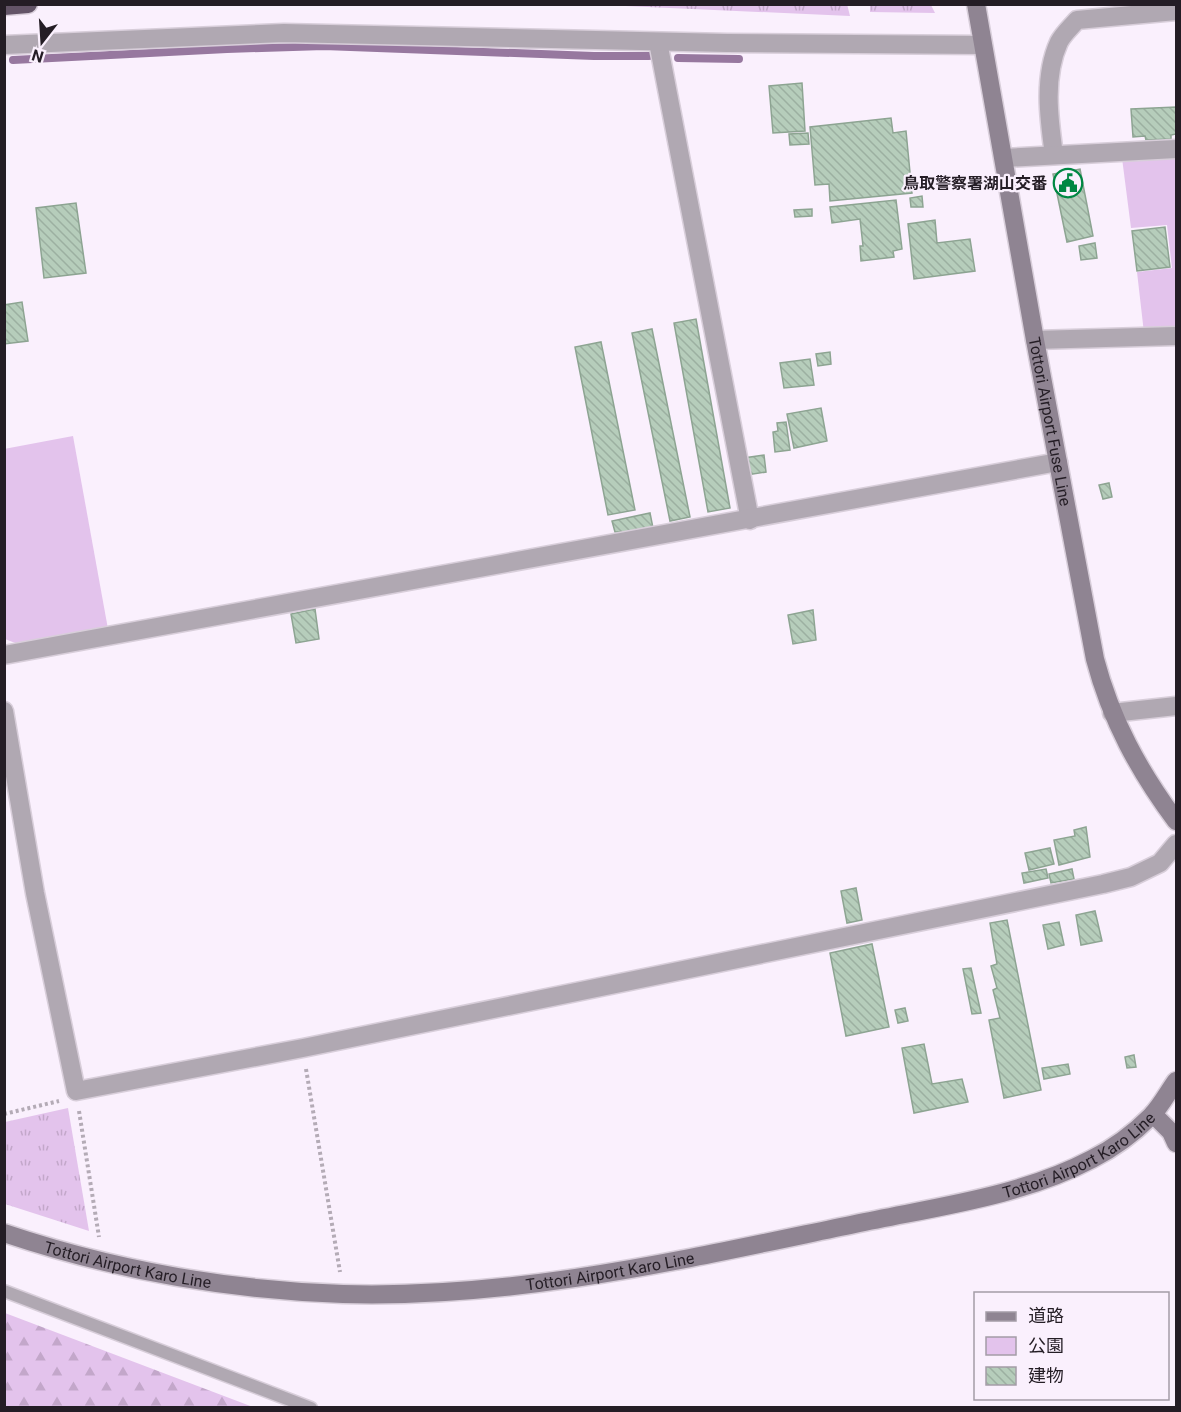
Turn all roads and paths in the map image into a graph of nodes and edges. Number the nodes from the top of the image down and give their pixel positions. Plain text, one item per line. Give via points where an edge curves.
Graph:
1 (28, 4) edge
2 (976, 4) edge
3 (4, 6) edge
4 (1176, 11) edge
5 (658, 42) junction
6 (4, 45) edge
7 (982, 45) junction
8 (1176, 148) edge
9 (1054, 155) junction
10 (1004, 159) junction
11 (1176, 336) edge
12 (1035, 340) junction
13 (1058, 462) junction
14 (750, 520) junction
15 (4, 655) edge
16 (1176, 706) edge
17 (4, 711) edge
18 (1112, 713) junction
19 (1176, 821) edge
20 (1176, 843) edge
21 (303, 1048) junction
22 (1176, 1080) edge
23 (77, 1094) junction
24 (4, 1114) edge
25 (1153, 1114) junction
26 (1176, 1143) edge
27 (4, 1233) edge
28 (102, 1262) junction
29 (4, 1291) edge
30 (343, 1294) junction
31 (311, 1407) edge

1 - 3 highway
2 - 7 main road, Tottori Airport Fuse Line
4 - 9 street via 1077,20 1065,33 1054,58 1048,109
5 - 6 street via 284,33
5 - 7 street
5 - 14 street
7 - 10 main road, Tottori Airport Fuse Line
8 - 9 street
9 - 10 street
10 - 12 main road, Tottori Airport Fuse Line
11 - 12 street
12 - 13 main road, Tottori Airport Fuse Line
13 - 14 street
13 - 18 main road, Tottori Airport Fuse Line via 1089,632
14 - 15 street
16 - 18 street
17 - 23 street via 35,892
18 - 19 main road, Tottori Airport Fuse Line via 1134,759
20 - 21 street via 1160,863 1131,877 1103,884
21 - 23 street
21 - 30 path
22 - 25 main road, Tottori Airport Karo Line
23 - 24 path
23 - 28 path
25 - 26 main road
25 - 30 main road, Tottori Airport Karo Line via 1114,1147 1075,1168 1034,1184 978,1198 567,1280 433,1293
27 - 28 main road, Tottori Airport Karo Line
28 - 30 main road, Tottori Airport Karo Line via 229,1286
29 - 31 lane

